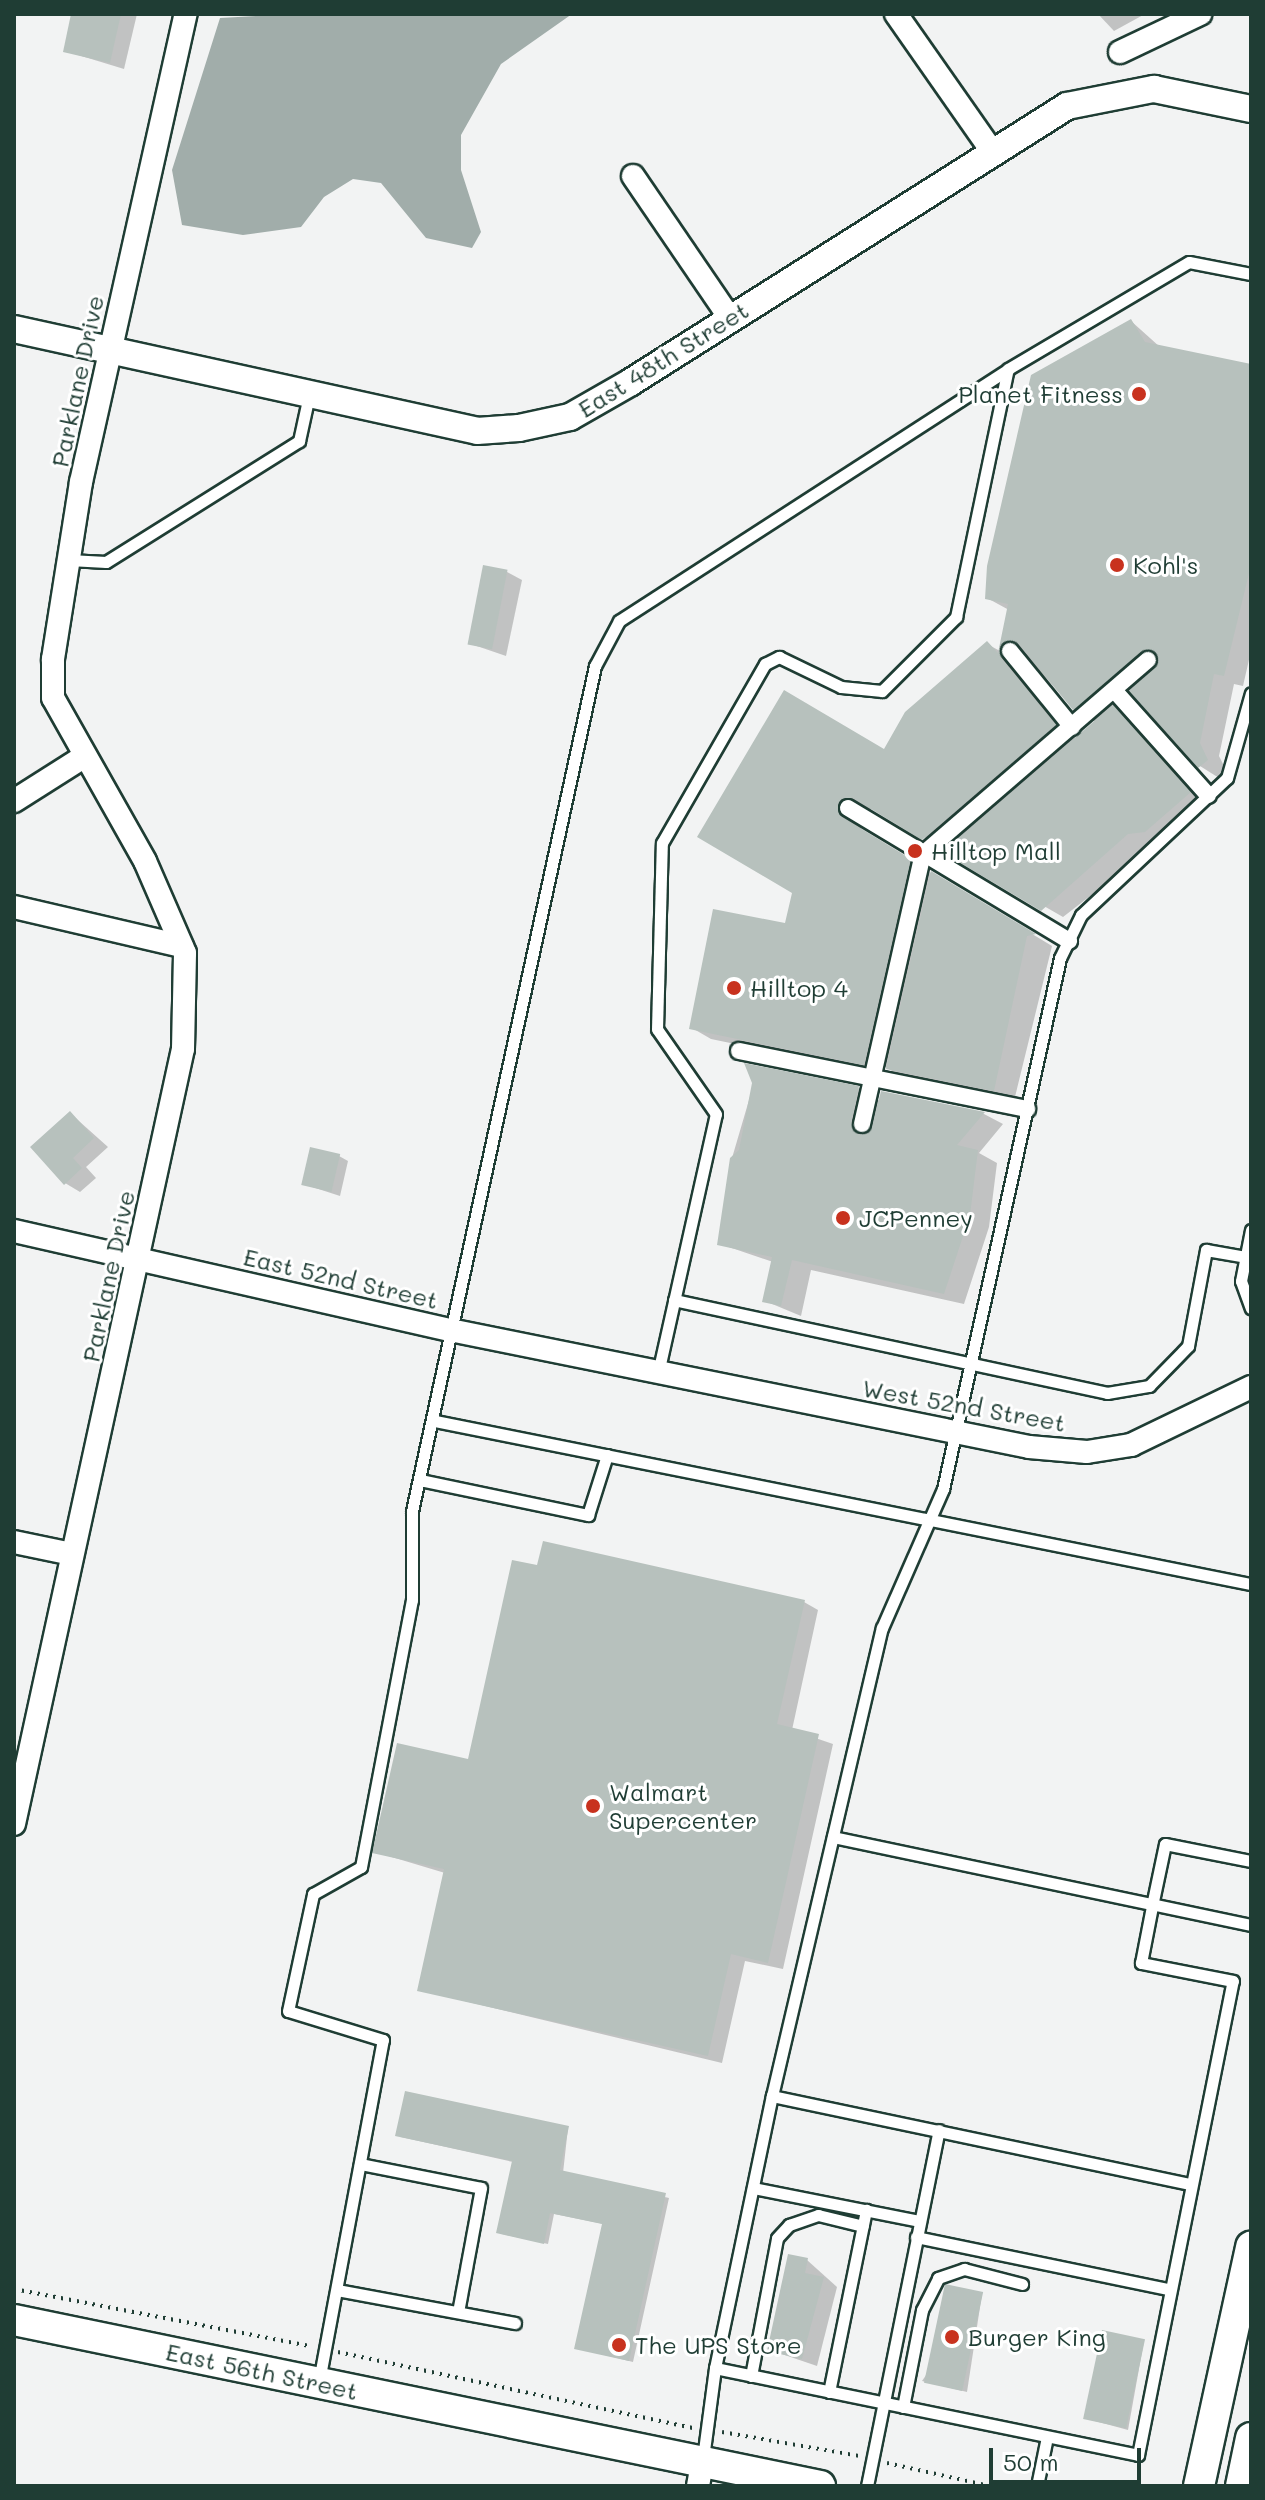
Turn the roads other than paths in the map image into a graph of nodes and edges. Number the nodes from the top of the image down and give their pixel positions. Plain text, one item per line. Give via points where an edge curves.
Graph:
1 (186, 14) edge
2 (896, 14) edge
3 (1200, 14) edge
4 (1120, 52) dead end
5 (1251, 109) edge
6 (990, 148) junction
7 (633, 176) dead end
8 (1251, 274) edge
9 (730, 318) junction
10 (14, 329) edge
11 (110, 348) junction
12 (1008, 369) junction
13 (309, 395) junction
14 (69, 560) junction
15 (1010, 651) dead end
16 (1148, 660) dead end
17 (1114, 690) junction
18 (1251, 693) edge
19 (1072, 727) junction
20 (1247, 733) edge
21 (85, 756) junction
22 (1208, 795) junction
23 (14, 801) edge
24 (848, 808) dead end
25 (923, 854) junction
26 (14, 907) edge
27 (1069, 941) junction
28 (182, 946) junction
29 (739, 1051) dead end
30 (874, 1076) junction
31 (1027, 1109) junction
32 (862, 1124) dead end
33 (1251, 1230) edge
34 (14, 1231) edge
35 (1245, 1257) junction
36 (138, 1259) junction
37 (674, 1300) junction
38 (1251, 1308) edge
39 (450, 1330) junction
40 (971, 1366) junction
41 (658, 1373) junction
42 (1251, 1387) edge
43 (435, 1421) junction
44 (956, 1433) junction
45 (607, 1455) junction
46 (420, 1480) junction
47 (930, 1518) junction
48 (14, 1542) edge
49 (72, 1554) junction
50 (1251, 1584) edge
51 (14, 1824) edge
52 (833, 1837) junction
53 (1251, 1861) edge
54 (1153, 1901) junction
55 (1251, 1925) edge
56 (772, 2096) junction
57 (939, 2130) junction
58 (360, 2164) junction
59 (1191, 2184) junction
60 (753, 2188) junction
61 (866, 2210) junction
62 (920, 2221) junction
63 (863, 2226) junction
64 (916, 2237) junction
65 (1251, 2247) edge
66 (1022, 2284) dead end
67 (1168, 2289) junction
68 (337, 2290) junction
69 (458, 2312) junction
70 (14, 2320) edge
71 (515, 2323) dead end
72 (715, 2368) junction
73 (751, 2376) junction
74 (319, 2383) junction
75 (829, 2392) junction
76 (881, 2402) junction
77 (903, 2407) junction
78 (1047, 2437) junction
79 (1251, 2438) edge
80 (700, 2474) edge
81 (820, 2486) edge
82 (867, 2486) edge
83 (1037, 2486) edge
84 (1199, 2486) edge
85 (1241, 2486) edge

1 - 11 street, Parklane Drive
2 - 6 street
3 - 4 street
5 - 6 street, East 48th Street via 1154,89 1099,95
6 - 9 street, East 48th Street
7 - 9 street
8 - 12 lane via 1189,262
9 - 13 street, East 48th Street via 570,417 519,428 477,431
10 - 11 street, East 48th Street
11 - 13 street, East 48th Street
11 - 14 street, Parklane Drive
12 - 37 lane via 956,617 882,691 852,691 779,657 765,664 662,843 657,1029 716,1114
12 - 39 lane via 619,621 595,666 575,729
13 - 14 lane via 299,441 106,562
14 - 21 street, Parklane Drive via 53,698
15 - 19 street
16 - 17 street
17 - 19 street
17 - 22 street
18 - 20 lane
19 - 25 street
20 - 22 lane via 1227,778
21 - 23 street
21 - 28 street, Parklane Drive
22 - 27 lane via 1081,915
24 - 25 street
25 - 27 street
25 - 30 street
26 - 28 street
27 - 31 lane
28 - 36 street, Parklane Drive via 183,1049
29 - 30 street
30 - 31 street
30 - 32 street
31 - 40 lane
33 - 35 lane
34 - 36 street, East 52nd Street
35 - 38 lane via 1242,1295
35 - 40 lane via 1206,1250 1188,1346 1149,1386 1107,1393
36 - 39 street, East 52nd Street
36 - 49 street, Parklane Drive
37 - 40 lane
37 - 41 lane
39 - 41 street, East 52nd Street
39 - 43 lane
40 - 44 lane
41 - 44 street, West 52nd Street
42 - 44 street, West 52nd Street via 1131,1445 1087,1452
43 - 45 lane
43 - 46 lane
44 - 47 lane
45 - 46 lane via 588,1515
45 - 47 lane
46 - 58 lane via 412,1511 412,1600 361,1867 313,1894 288,2011 383,2040
47 - 50 lane
47 - 52 lane via 882,1628
48 - 49 street
49 - 51 street, Parklane Drive
52 - 54 lane
52 - 56 lane
53 - 54 lane via 1165,1844
54 - 55 lane
54 - 59 lane via 1141,1963 1233,1981
56 - 57 lane
56 - 60 lane
57 - 59 lane
57 - 62 lane
58 - 68 lane
58 - 69 lane via 481,2188
59 - 67 lane
60 - 61 lane
60 - 72 lane
61 - 62 lane
61 - 63 lane
62 - 64 lane
63 - 73 lane via 818,2215 789,2225 777,2238
63 - 75 lane
64 - 67 lane
64 - 76 lane
65 - 84 main road
66 - 77 lane via 964,2269 938,2278 922,2310
67 - 78 lane via 1138,2455
68 - 69 lane
68 - 74 lane
69 - 71 lane
70 - 74 main road, East 56th Street
72 - 73 lane
72 - 80 lane
73 - 75 lane
74 - 80 main road, East 56th Street via 510,2422
75 - 76 lane
76 - 77 lane
76 - 82 lane
77 - 78 lane
78 - 83 lane
79 - 85 main road
80 - 81 main road, East 56th Street

